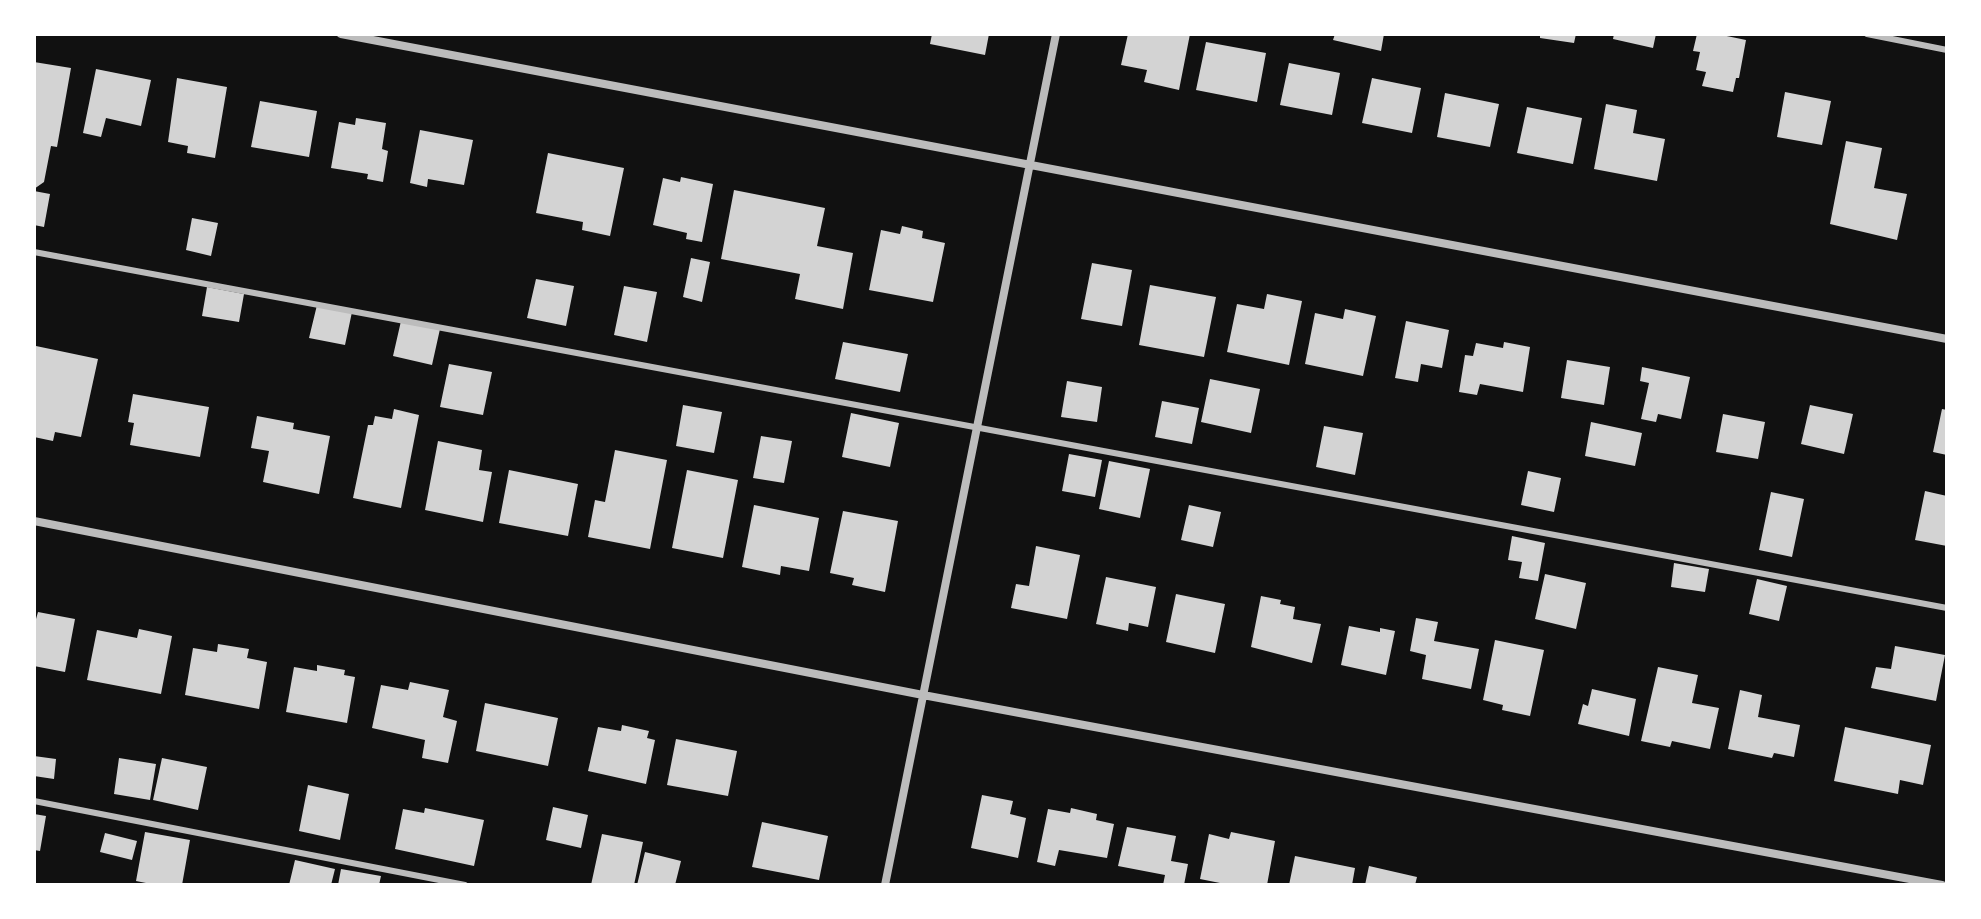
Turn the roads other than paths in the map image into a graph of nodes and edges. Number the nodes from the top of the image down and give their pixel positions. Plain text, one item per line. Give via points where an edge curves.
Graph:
1 (341, 34) edge
2 (1056, 34) edge
3 (1867, 34) edge
4 (1947, 50) edge
5 (1029, 166) junction
6 (34, 252) edge
7 (1947, 339) edge
8 (977, 427) junction
9 (34, 521) edge
10 (1947, 608) edge
11 (923, 695) junction
12 (34, 801) edge
13 (465, 885) edge
14 (885, 885) edge
15 (1942, 885) edge

1 - 5 street
2 - 5 street
3 - 4 lane
5 - 7 street
5 - 8 street
6 - 8 lane
8 - 10 lane
8 - 11 street
9 - 11 street
11 - 14 street
11 - 15 street
12 - 13 lane

